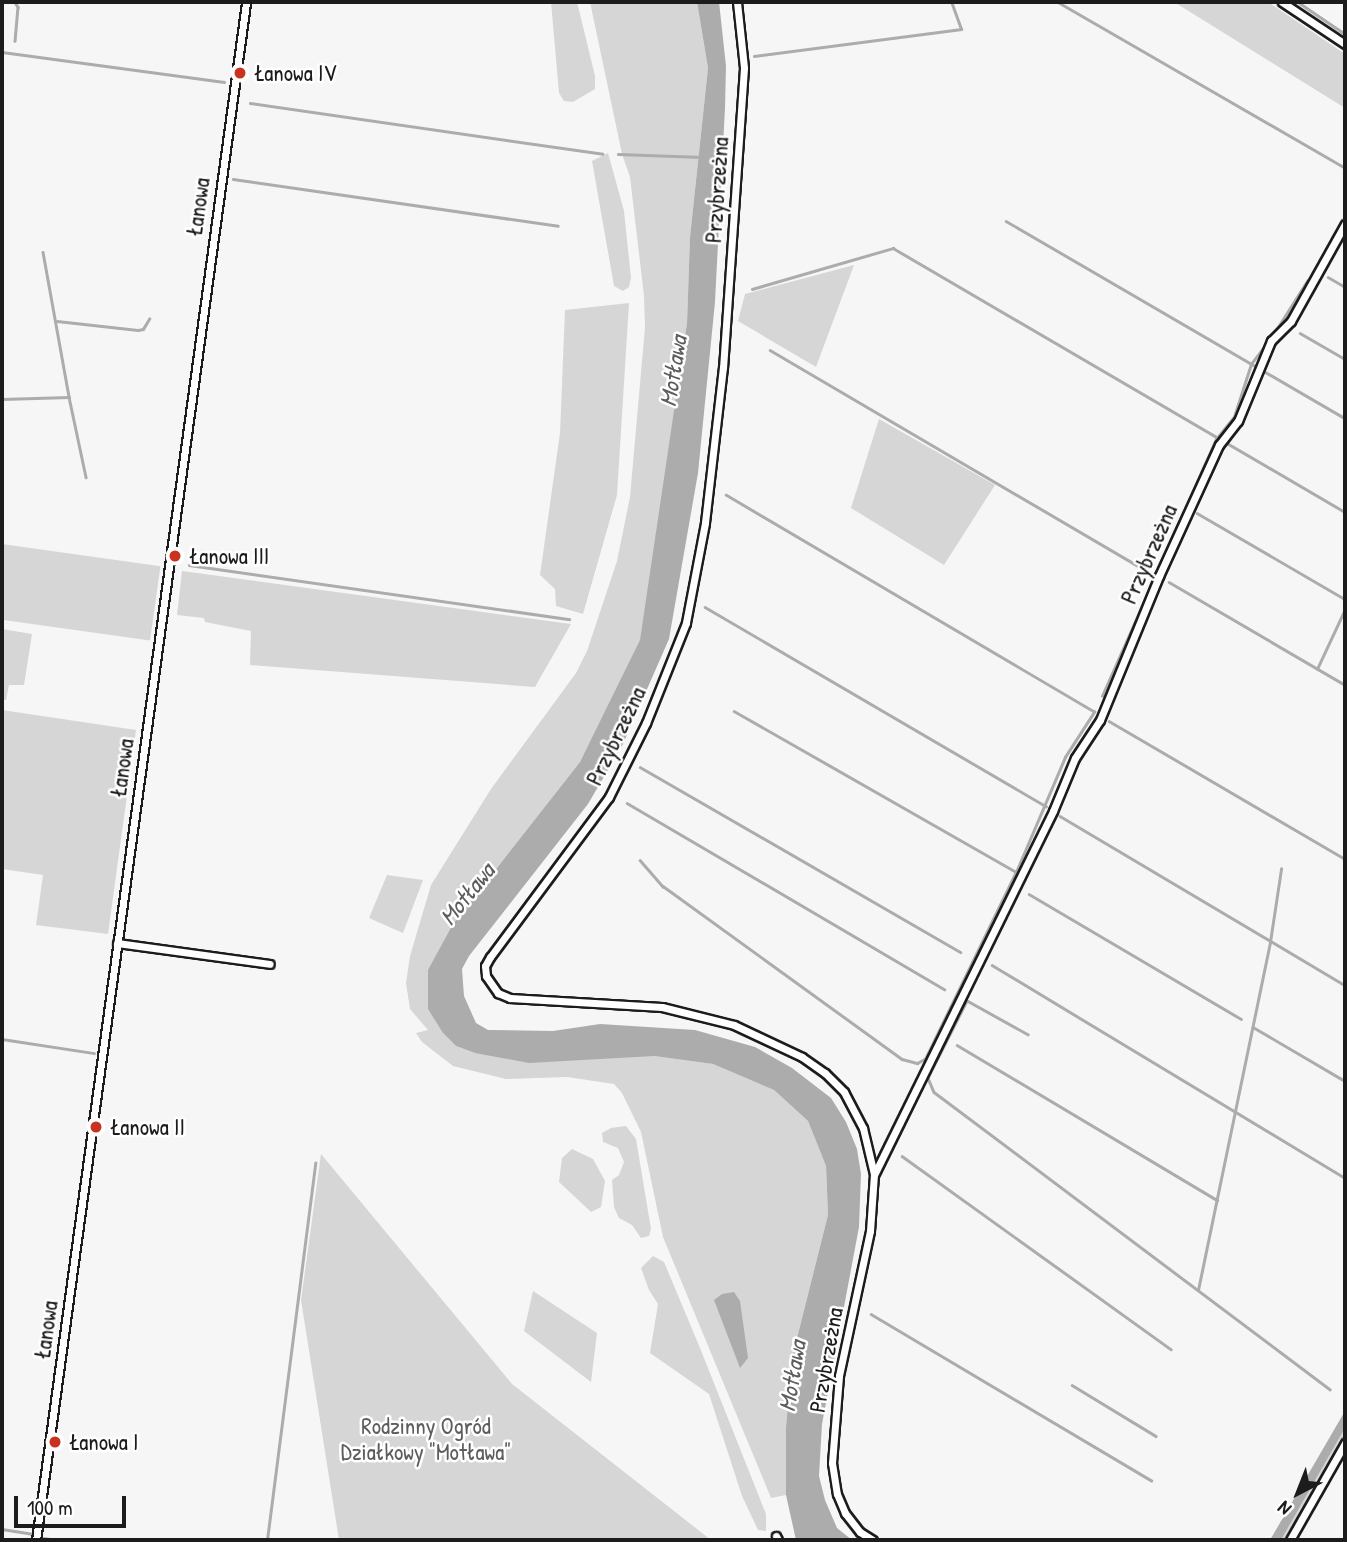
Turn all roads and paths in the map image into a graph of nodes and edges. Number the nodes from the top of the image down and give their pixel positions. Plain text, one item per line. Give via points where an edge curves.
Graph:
1 (246, 2) edge
2 (737, 2) edge
3 (1282, 2) edge
4 (1345, 44) edge
5 (1345, 224) edge
6 (117, 943) junction
7 (270, 964) dead end
8 (874, 1174) junction
9 (1345, 1443) edge
10 (36, 1540) edge
11 (873, 1540) edge
12 (1290, 1540) edge

1 - 6 street, Łanowa
2 - 8 street, Przybrzeżna via 744,68 723,367 705,523 686,623 646,723 609,797 490,957 486,976 498,993 510,998 662,1007 734,1025 790,1051 825,1073 844,1092 863,1128
3 - 4 street
5 - 8 street, Przybrzeżna via 1291,321 1271,341 1238,421 1219,445 1100,720 1075,758
6 - 7 street
6 - 10 street, Łanowa
8 - 11 street, Przybrzeżna via 870,1231 839,1376 832,1463 845,1513
9 - 12 street

